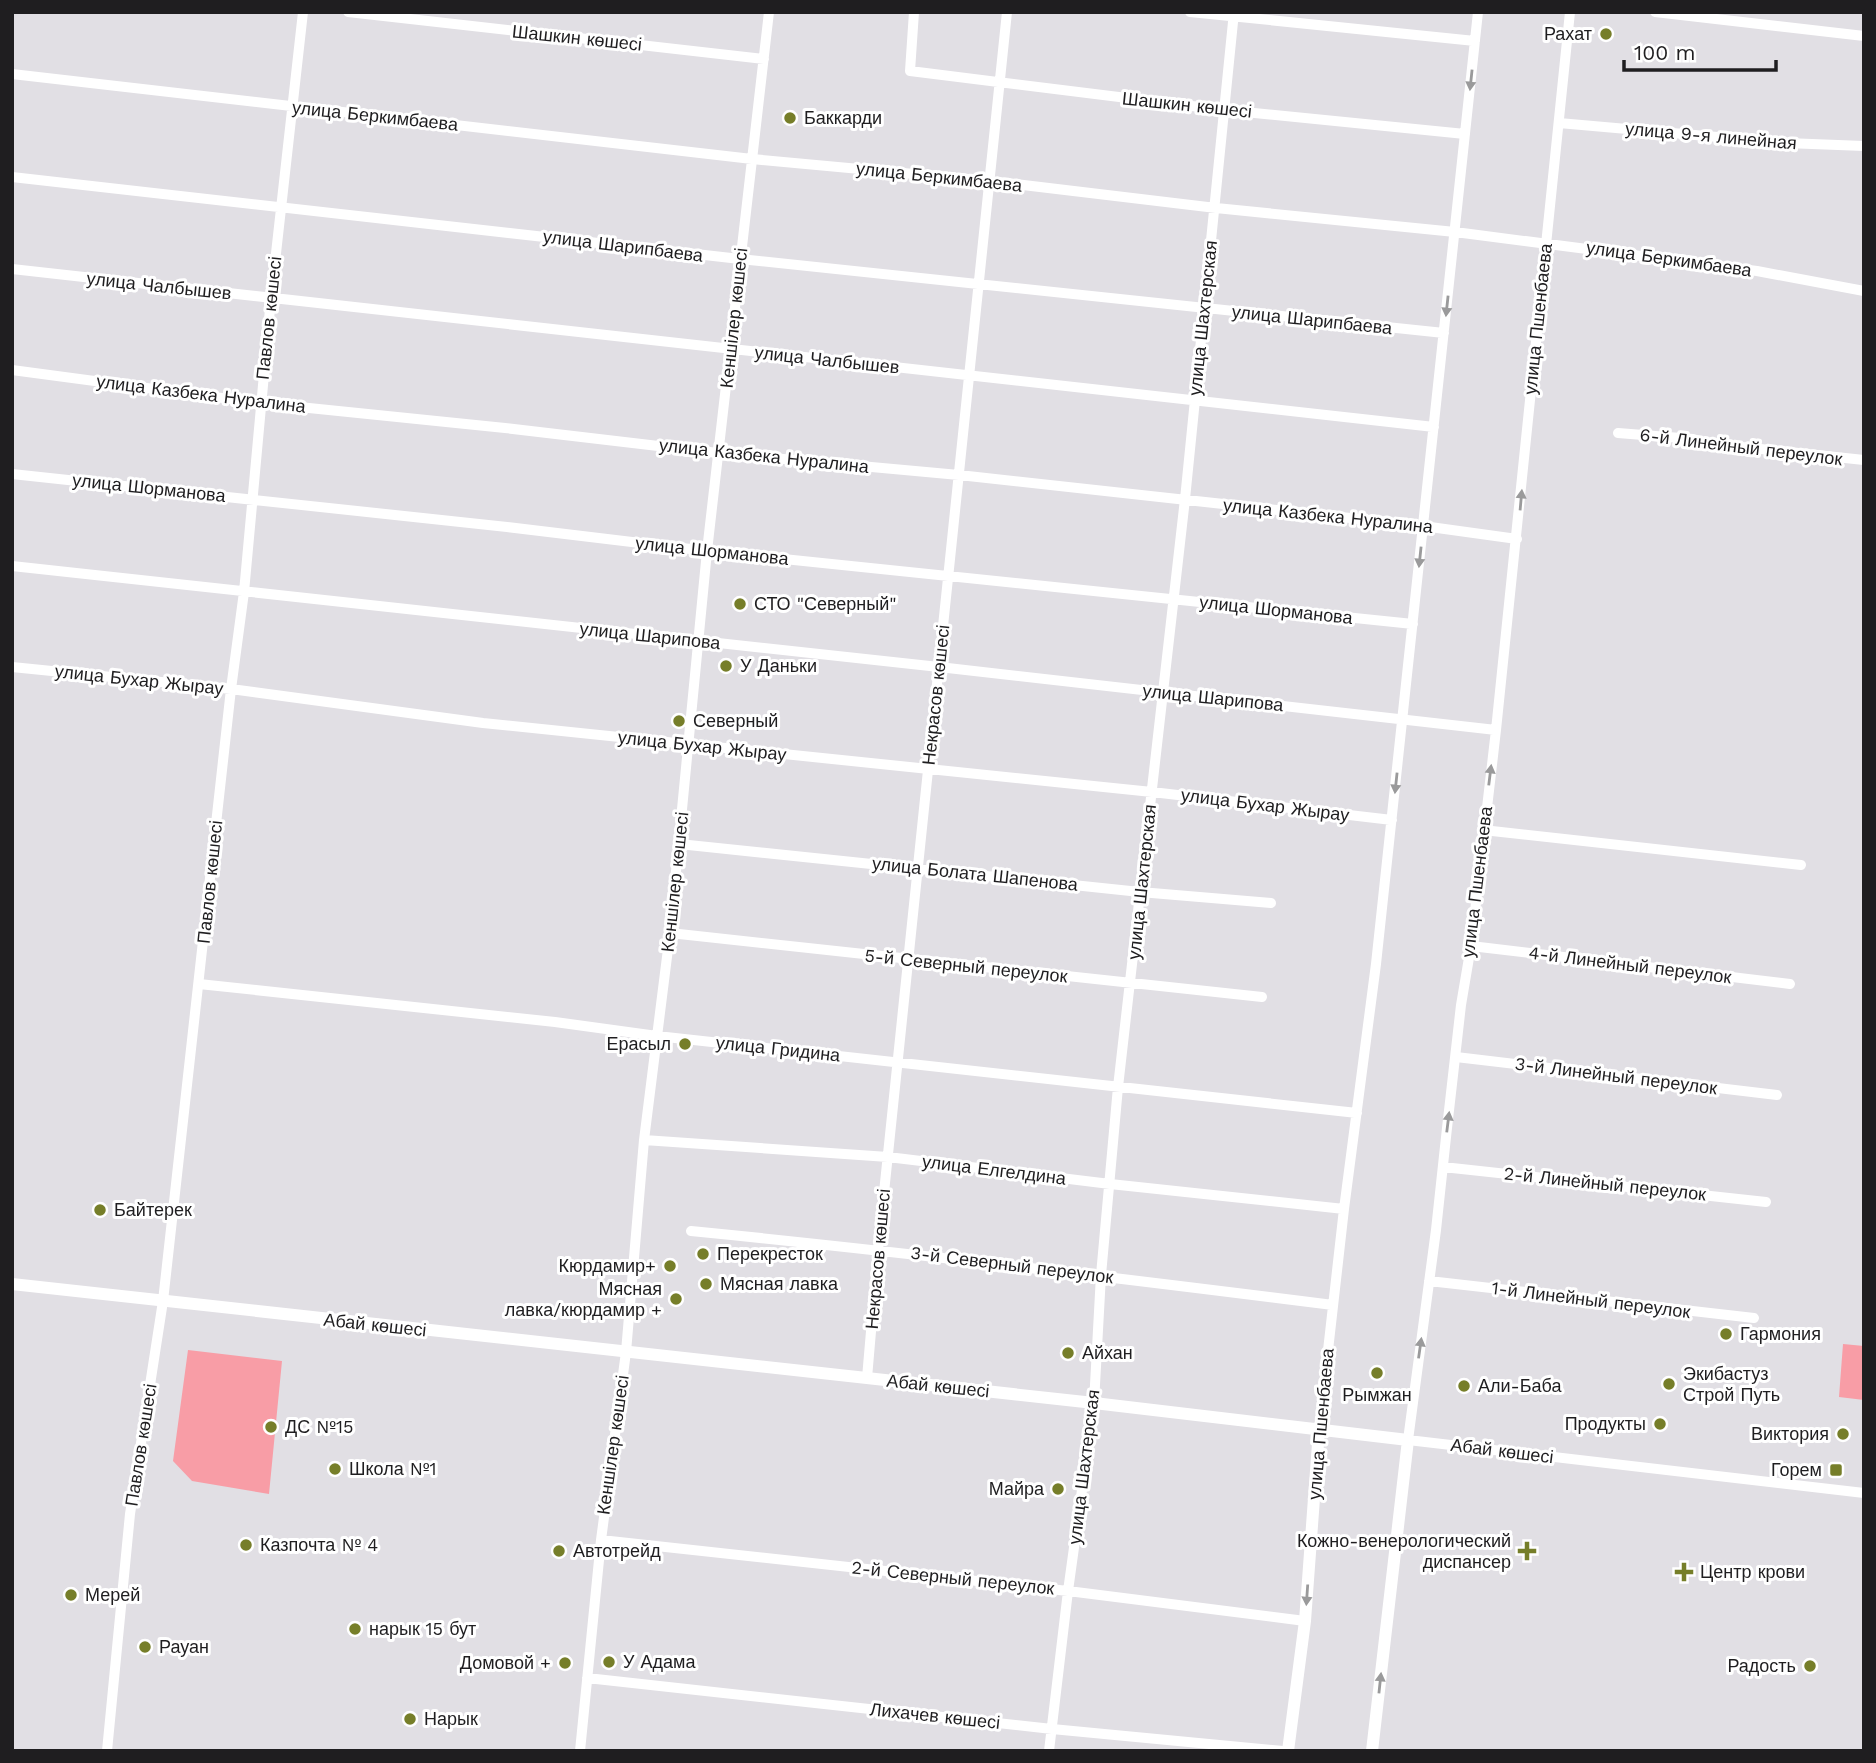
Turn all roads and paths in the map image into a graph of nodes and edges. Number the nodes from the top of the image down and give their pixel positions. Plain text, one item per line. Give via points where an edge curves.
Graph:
1 (303, 12) edge
2 (348, 12) edge
3 (769, 12) edge
4 (914, 12) edge
5 (1007, 12) edge
6 (1190, 12) edge
7 (1478, 12) edge
8 (1570, 12) edge
9 (1655, 12) edge
10 (1234, 14) edge
11 (1864, 36) edge
12 (1475, 41) junction
13 (764, 59) junction
14 (12, 75) edge
15 (1000, 83) junction
16 (292, 107) junction
17 (1224, 110) junction
18 (1559, 122) junction
19 (1465, 134) junction
20 (1864, 146) edge
21 (752, 159) junction
22 (12, 177) edge
23 (990, 181) junction
24 (281, 207) junction
25 (1216, 208) junction
26 (1454, 232) junction
27 (1546, 243) junction
28 (740, 259) junction
29 (12, 269) edge
30 (979, 283) junction
31 (1864, 291) edge
32 (271, 298) junction
33 (1204, 308) junction
34 (1444, 333) junction
35 (730, 349) junction
36 (12, 370) edge
37 (970, 375) junction
38 (1195, 400) junction
39 (260, 403) junction
40 (1434, 428) junction
41 (1618, 433) dead end
42 (718, 453) junction
43 (1864, 460) edge
44 (12, 474) edge
45 (959, 475) junction
46 (253, 499) junction
47 (1185, 499) junction
48 (1423, 526) junction
49 (1517, 539) junction
50 (707, 551) junction
51 (12, 566) edge
52 (949, 575) junction
53 (244, 592) junction
54 (1173, 599) junction
55 (1413, 624) junction
56 (699, 642) junction
57 (12, 667) edge
58 (939, 667) junction
59 (231, 690) junction
60 (1163, 692) junction
61 (1403, 719) junction
62 (1496, 730) junction
63 (689, 745) junction
64 (928, 770) junction
65 (1152, 792) junction
66 (1392, 820) junction
67 (1483, 830) junction
68 (678, 844) junction
69 (1801, 865) dead end
70 (918, 868) junction
71 (1140, 892) junction
72 (1271, 903) dead end
73 (670, 933) junction
74 (1471, 946) junction
75 (909, 959) junction
76 (199, 984) junction
77 (1131, 984) junction
78 (1790, 984) dead end
79 (1262, 997) dead end
80 (657, 1036) junction
81 (1456, 1057) junction
82 (898, 1062) junction
83 (1118, 1087) junction
84 (1777, 1095) dead end
85 (1357, 1113) junction
86 (644, 1140) junction
87 (888, 1157) junction
88 (1443, 1167) junction
89 (1110, 1184) junction
90 (1766, 1202) dead end
91 (1344, 1209) junction
92 (691, 1231) dead end
93 (878, 1250) junction
94 (1101, 1275) junction
95 (1429, 1281) junction
96 (12, 1284) edge
97 (163, 1301) junction
98 (1333, 1305) junction
99 (1754, 1318) dead end
100 (626, 1352) junction
101 (867, 1378) junction
102 (1094, 1403) junction
103 (1319, 1430) junction
104 (1408, 1440) junction
105 (1864, 1493) edge
106 (601, 1540) junction
107 (1068, 1591) junction
108 (1305, 1621) junction
109 (587, 1678) junction
110 (1052, 1729) junction
111 (107, 1751) edge
112 (580, 1751) edge
113 (1049, 1751) edge
114 (1283, 1751) edge
115 (1288, 1751) edge
116 (1372, 1751) edge

1 - 16 street, Павлов көшесі
2 - 13 street, Шашкин көшесі
3 - 13 street, Кеншілер көшесі
4 - 15 street, Шашкин көшесі via 910,71
5 - 15 street, Некрасов көшесі
6 - 10 street
7 - 12 street, улица Пшенбаева
8 - 18 street, улица Пшенбаева
9 - 11 street
10 - 12 street
10 - 17 street, улица Шахтерская
12 -> 19 street, улица Пшенбаева
13 - 21 street, Кеншілер көшесі
14 - 16 street, улица Беркимбаева
15 - 17 street, Шашкин көшесі
15 - 23 street, Некрасов көшесі
16 - 21 street, улица Беркимбаева
16 - 24 street, Павлов көшесі
17 - 19 street, Шашкин көшесі
17 - 25 street, улица Шахтерская
18 - 20 street, улица 9-я линейная
18 - 27 street, улица Пшенбаева
19 - 26 street, улица Пшенбаева
21 - 23 street, улица Беркимбаева
21 - 28 street, Кеншілер көшесі
22 - 24 street, улица Шарипбаева
23 - 25 street, улица Беркимбаева
23 - 30 street, Некрасов көшесі
24 - 28 street, улица Шарипбаева
24 - 32 street, Павлов көшесі
25 - 26 street, улица Беркимбаева
25 - 33 street, улица Шахтерская
26 - 27 street, улица Беркимбаева
26 -> 34 street, улица Пшенбаева
27 - 31 street, улица Беркимбаева via 1757,271
49 -> 27 street, улица Пшенбаева
28 - 30 street, улица Шарипбаева
28 - 35 street, Кеншілер көшесі
29 - 32 street, улица Чалбышев
30 - 33 street, улица Шарипбаева
30 - 37 street, Некрасов көшесі
32 - 35 street, улица Чалбышев
32 - 39 street, Павлов көшесі
33 - 34 street, улица Шарипбаева
33 - 38 street, улица Шахтерская
34 - 40 street, улица Пшенбаева
35 - 37 street, улица Чалбышев
35 - 42 street, Кеншілер көшесі
36 - 39 street, улица Казбека Нуралина
37 - 38 street, улица Чалбышев
37 - 45 street, Некрасов көшесі
38 - 40 street, улица Чалбышев
38 - 47 street, улица Шахтерская
39 - 42 street, улица Казбека Нуралина
39 - 46 street, Павлов көшесі
40 - 48 street, улица Пшенбаева
41 - 43 street, 6-й Линейный переулок
42 - 45 street, улица Казбека Нуралина
42 - 50 street, Кеншілер көшесі
44 - 46 street, улица Шорманова
45 - 47 street, улица Казбека Нуралина
45 - 52 street, Некрасов көшесі
46 - 50 street, улица Шорманова
46 - 53 street, Павлов көшесі
47 - 48 street, улица Казбека Нуралина
47 - 54 street, улица Шахтерская
48 - 49 street, улица Казбека Нуралина
48 -> 55 street, улица Пшенбаева
49 - 62 street, улица Пшенбаева
50 - 52 street, улица Шорманова
50 - 56 street, Кеншілер көшесі
51 - 53 street, улица Шарипова
52 - 54 street, улица Шорманова
52 - 58 street, Некрасов көшесі
53 - 56 street, улица Шарипова
53 - 59 street, Павлов көшесі
54 - 55 street, улица Шорманова
54 - 60 street, улица Шахтерская
55 - 61 street, улица Пшенбаева
56 - 58 street, улица Шарипова
56 - 63 street, Кеншілер көшесі
57 - 59 street, улица Бухар Жырау
58 - 60 street, улица Шарипова
58 - 64 street, Некрасов көшесі
59 - 63 street, улица Бухар Жырау
59 - 76 street, Павлов көшесі
60 - 61 street, улица Шарипова
60 - 65 street, улица Шахтерская
61 - 62 street, улица Шарипова
61 -> 66 street, улица Пшенбаева
67 -> 62 street, улица Пшенбаева
63 - 64 street, улица Бухар Жырау
63 - 68 street, Кеншілер көшесі
64 - 65 street, улица Бухар Жырау
64 - 70 street, Некрасов көшесі
65 - 66 street, улица Бухар Жырау
65 - 71 street, улица Шахтерская
66 - 85 street, улица Пшенбаева
67 - 69 street
67 - 74 street, улица Пшенбаева
68 - 70 street, улица Болата Шапенова
68 - 73 street, Кеншілер көшесі
70 - 71 street, улица Болата Шапенова
70 - 75 street, Некрасов көшесі
71 - 72 street, улица Болата Шапенова
71 - 77 street, улица Шахтерская
73 - 75 street, 5-й Северный переулок
73 - 80 street, Кеншілер көшесі
74 - 78 street, 4-й Линейный переулок
74 - 81 street, улица Пшенбаева
75 - 77 street, 5-й Северный переулок
75 - 82 street, Некрасов көшесі
76 - 80 street, улица Гридина
76 - 97 street, Павлов көшесі
77 - 79 street, 5-й Северный переулок
77 - 83 street, улица Шахтерская
80 - 82 street, улица Гридина
80 - 86 street, Кеншілер көшесі
81 - 84 street, 3-й Линейный переулок
88 -> 81 street, улица Пшенбаева
82 - 83 street, улица Гридина
82 - 87 street, Некрасов көшесі
83 - 85 street, улица Гридина
83 - 89 street, улица Шахтерская
85 - 91 street, улица Пшенбаева
86 - 87 street, улица Елгелдина
86 - 100 street, Кеншілер көшесі
87 - 89 street, улица Елгелдина
87 - 93 street, Некрасов көшесі
88 - 90 street, 2-й Линейный переулок
88 - 95 street, улица Пшенбаева
89 - 91 street, улица Елгелдина
89 - 94 street, улица Шахтерская
91 - 98 street, улица Пшенбаева
92 - 93 street, 3-й Северный переулок
93 - 94 street, 3-й Северный переулок
93 - 101 street, Некрасов көшесі
94 - 98 street, 3-й Северный переулок
94 - 102 street, улица Шахтерская
95 - 99 street, 1-й Линейный переулок
104 -> 95 street, улица Пшенбаева
96 - 97 main road, Абай көшесі
97 - 100 main road, Абай көшесі
97 - 111 street, Павлов көшесі via 130,1514
98 - 103 street, улица Пшенбаева
100 - 101 main road, Абай көшесі
100 - 106 street, Кеншілер көшесі
101 - 102 main road, Абай көшесі
102 - 103 main road, Абай көшесі
102 - 107 street, улица Шахтерская
103 - 104 main road, Абай көшесі
103 -> 108 main road, улица Пшенбаева
104 - 105 street, Абай көшесі
116 -> 104 main road, улица Пшенбаева
106 - 107 street, 2-й Северный переулок
106 - 109 street, Кеншілер көшесі
107 - 108 street, 2-й Северный переулок
107 - 110 street, улица Шахтерская
108 - 115 main road, улица Пшенбаева
109 - 110 street, Лихачев көшесі
109 - 112 street, Кеншілер көшесі
110 - 113 street, улица Шахтерская
110 - 114 street, Лихачев көшесі

